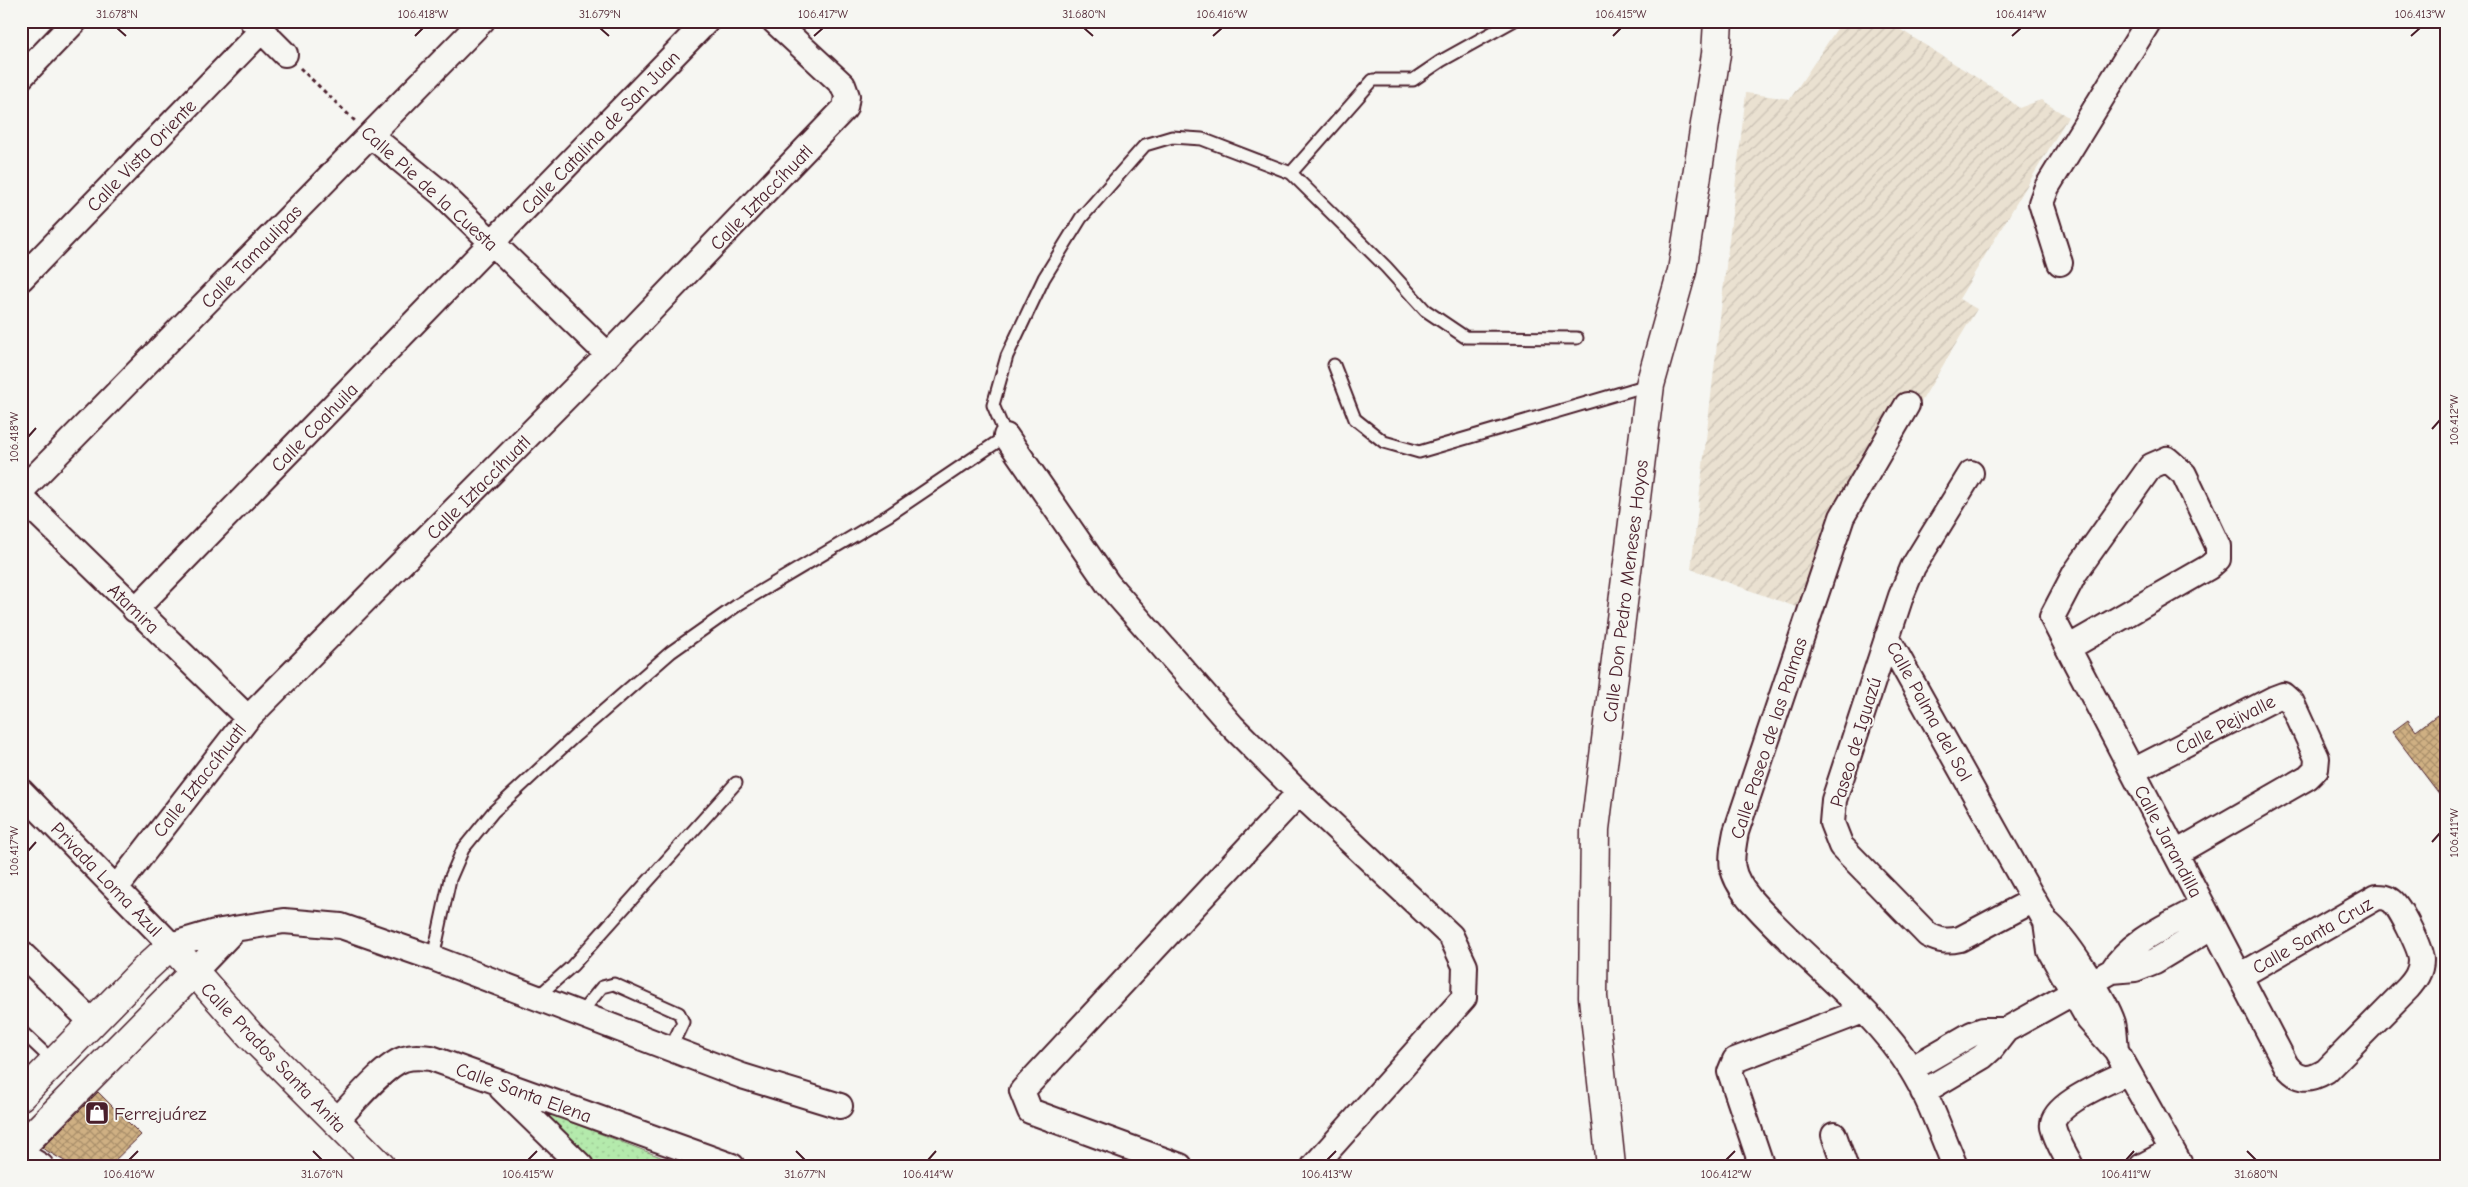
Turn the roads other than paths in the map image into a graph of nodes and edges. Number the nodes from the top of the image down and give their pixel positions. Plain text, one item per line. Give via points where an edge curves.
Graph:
1 (75, 21) edge
2 (482, 21) edge
3 (707, 21) edge
4 (774, 21) edge
5 (1513, 21) edge
6 (1718, 21) edge
7 (2150, 21) edge
8 (256, 26) edge
9 (285, 54) road end
10 (21, 77) edge
11 (370, 135) junction
12 (1291, 173) junction
13 (493, 244) junction
14 (2060, 263) dead end
15 (21, 279) edge
16 (1577, 338) dead end
17 (608, 355) junction
18 (1334, 365) dead end
19 (1650, 385) junction
20 (1907, 405) dead end
21 (1006, 436) junction
22 (1972, 472) dead end
23 (21, 491) edge
24 (21, 497) edge
25 (134, 610) junction
26 (1887, 637) junction
27 (2068, 648) junction
28 (248, 718) junction
29 (2132, 770) junction
30 (736, 783) dead end
31 (21, 791) edge
32 (1299, 793) junction
33 (2176, 853) junction
34 (117, 887) junction
35 (2034, 900) junction
36 (2208, 916) junction
37 (235, 929) junction
38 (171, 945) junction
39 (21, 953) edge
40 (433, 958) junction
41 (194, 972) junction
42 (2240, 976) junction
43 (2082, 988) junction
44 (536, 998) junction
45 (1863, 1011) junction
46 (579, 1015) junction
47 (92, 1022) junction
48 (2006, 1030) junction
49 (21, 1031) edge
50 (670, 1050) junction
51 (54, 1062) junction
52 (2286, 1065) joint
53 (1911, 1069) junction
54 (2128, 1072) junction
55 (496, 1083) junction
56 (1923, 1092) junction
57 (21, 1096) edge
58 (840, 1106) dead end
59 (335, 1122) junction
60 (1834, 1135) dead end
61 (21, 1147) edge
62 (21, 1154) edge
63 (2177, 1158) edge
64 (1760, 1161) dead end
65 (41, 1166) edge
66 (381, 1166) edge
67 (582, 1166) edge
68 (732, 1166) edge
69 (1180, 1166) edge
70 (1314, 1166) edge
71 (1612, 1166) edge
72 (1845, 1166) edge
73 (1955, 1166) edge
74 (2071, 1166) edge
75 (2142, 1166) edge

1 - 10 street
2 - 11 street, Calle Tamaulipas
3 - 13 street, Calle Catalina de San Juan
4 - 17 street, Calle Iztaccíhuatl via 843,85 847,96 845,108
5 - 12 lane via 1414,80 1372,80
6 - 19 street, Calle Don Pedro Meneses Hoyos via 1716,54 1682,271
7 - 14 street via 2047,187 2041,202
8 - 9 street
8 - 15 street, Calle Vista Oriente
11 - 13 street, Calle Pie de la Cuesta via 441,194
11 - 23 street, Calle Tamaulipas
12 - 16 lane via 1425,310 1465,338
12 - 21 lane via 1202,139 1172,137 1145,145 1081,218 1044,278 1007,356 993,405
13 - 17 street, Calle Pie de la Cuesta
13 - 25 street, Calle Coahuila
17 - 28 street, Calle Iztaccíhuatl
18 - 19 lane via 1355,419 1384,442 1419,452
19 - 71 street, Calle Don Pedro Meneses Hoyos via 1595,829 1593,997
20 - 45 street, Calle Paseo de las Palmas via 1842,517 1736,832 1731,859 1738,884 1749,898
21 - 32 street via 1108,584 1232,726
21 - 40 lane via 889,515 732,610 671,652 576,735 493,812 463,849 450,879
22 - 26 street, Calle Palma del Sol via 1913,566
24 - 25 street, Atamira
25 - 28 street, Atamira
26 - 35 street, Calle Palma del Sol
26 - 35 street, Paseo de Iguazú via 1834,800 1832,823 1841,846 1928,935 1938,941 1960,939
27 - 27 street, Calle Jarandilla via 2052,617 2075,573 2151,466 2167,459 2184,474 2218,546 2218,559
27 - 29 street, Calle Jarandilla
28 - 34 street, Calle Iztaccíhuatl
29 - 33 street, Calle Jarandilla
29 - 33 street, Calle Pejivalle via 2274,698 2283,695 2292,703 2318,758 2316,769 2308,777
30 - 44 lane via 572,966
31 - 34 street, Privada Loma Azul
32 - 69 street via 1022,1091 1030,1111
32 - 70 street via 1451,936 1465,966 1464,998
33 - 36 street, Calle Jarandilla
34 - 38 street, Privada Loma Azul
35 - 43 street, Calle Palma del Sol via 2046,922 2062,937
36 - 42 street, Calle Jarandilla
36 - 43 street via 2146,965 2112,971
37 - 38 street
37 - 40 street via 284,921 341,926
37 - 41 street
38 - 41 street, Calle Prados Santa Anita
38 - 47 street
39 - 47 street
40 - 44 street
41 - 59 street, Calle Prados Santa Anita
41 - 61 street
42 - 52 street, Calle Jarandilla
42 - 52 street, Calle Santa Cruz via 2377,897 2394,902 2419,949 2419,974 2326,1071 2304,1079
43 - 48 street
43 - 54 street, Calle Palma del Sol via 2097,1031 2116,1050
44 - 46 street
45 - 53 street, Calle Paseo de las Palmas
45 - 64 street via 1735,1060 1732,1064 1730,1072
46 - 50 street
46 - 50 lane via 602,987 614,984 679,1013 683,1022
47 - 51 street
48 - 53 street via 1983,1030 1972,1034
48 - 56 street via 1982,1057
49 - 51 lane
50 - 58 street
51 - 57 street
53 - 56 street, Calle Paseo de las Palmas
54 - 63 street, Calle Palma del Sol
54 - 74 street via 2069,1102 2056,1114 2053,1127
55 - 59 street, Calle Santa Elena via 431,1058 415,1056 402,1059 386,1070
55 - 67 street
55 - 68 street, Calle Santa Elena
56 - 73 street, Calle Paseo de las Palmas
59 - 66 street, Calle Prados Santa Anita
60 - 72 street
62 - 65 street
63 - 75 street

